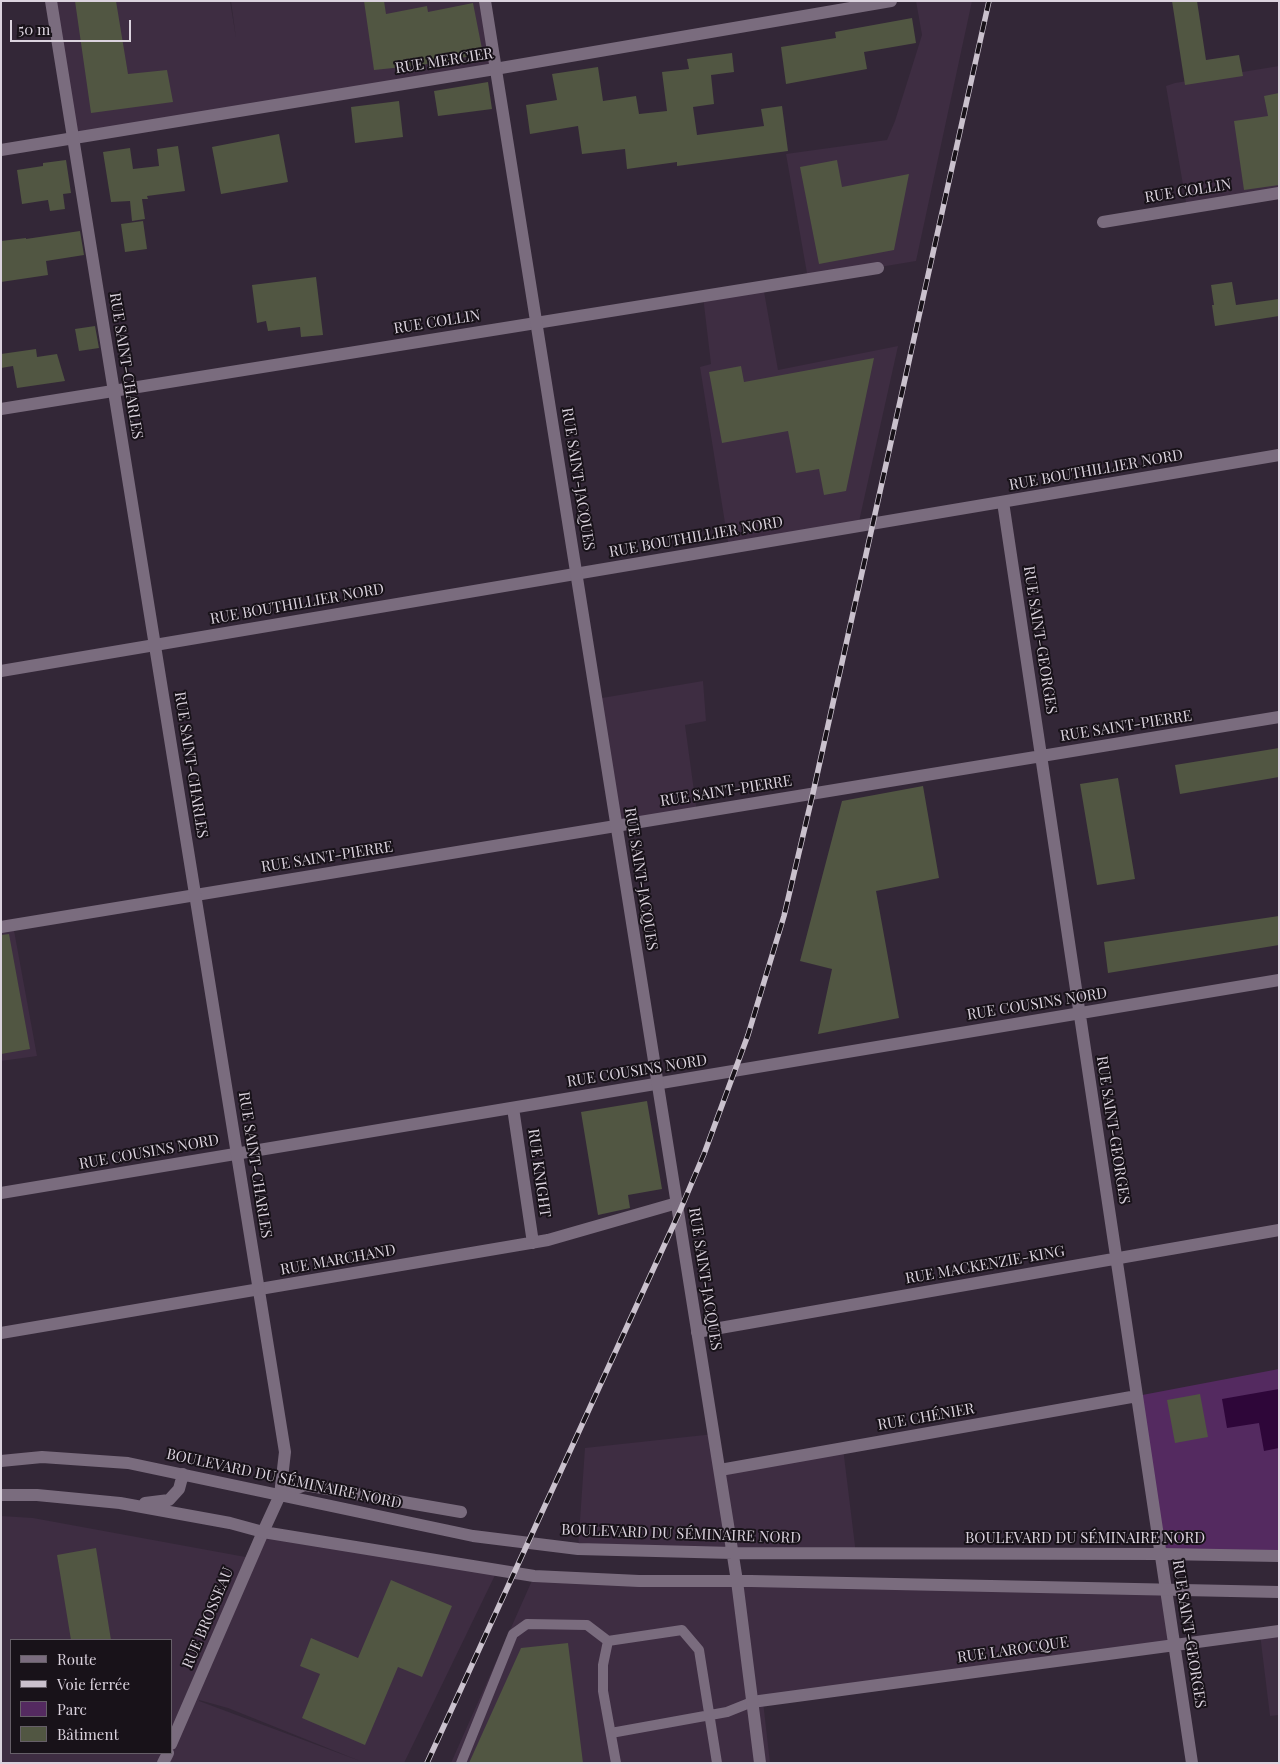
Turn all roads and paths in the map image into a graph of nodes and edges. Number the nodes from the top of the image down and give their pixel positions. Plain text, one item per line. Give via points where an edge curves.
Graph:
1 (51, 1) edge
2 (485, 1) edge
3 (891, 1) edge
4 (496, 69) junction
5 (73, 138) junction
6 (1, 150) edge
7 (1279, 193) edge
8 (1103, 222) dead end
9 (878, 268) dead end
10 (536, 323) junction
11 (114, 391) junction
12 (1, 409) edge
13 (1279, 455) edge
14 (1003, 502) junction
15 (576, 574) junction
16 (155, 645) junction
17 (1, 671) edge
18 (1279, 717) edge
19 (1041, 756) junction
20 (616, 826) junction
21 (195, 895) junction
22 (1, 927) edge
23 (1279, 980) edge
24 (1080, 1013) junction
25 (658, 1084) junction
26 (513, 1108) junction
27 (237, 1154) junction
28 (1, 1193) edge
29 (677, 1203) junction
30 (1279, 1230) edge
31 (533, 1243) junction
32 (1116, 1259) junction
33 (259, 1290) junction
34 (1, 1332) edge
35 (697, 1332) junction
36 (1137, 1396) junction
37 (1, 1462) edge
38 (720, 1470) junction
39 (183, 1474) junction
40 (1, 1495) edge
41 (280, 1495) junction
42 (120, 1503) junction
43 (461, 1512) dead end
44 (263, 1532) junction
45 (733, 1553) junction
46 (1161, 1554) junction
47 (1279, 1556) edge
48 (737, 1581) junction
49 (1166, 1590) junction
50 (1279, 1592) edge
51 (1279, 1632) edge
52 (608, 1641) junction
53 (1174, 1645) junction
54 (752, 1702) junction
55 (709, 1715) junction
56 (611, 1734) junction
57 (172, 1742) edge
58 (461, 1763) edge
59 (616, 1763) edge
60 (717, 1763) edge
61 (760, 1763) edge
62 (1192, 1763) edge

1 - 5 street, RUE SAINT-CHARLES
2 - 4 street, RUE SAINT-JACQUES
3 - 4 street, RUE MERCIER
4 - 5 street, RUE MERCIER
4 - 10 street, RUE SAINT-JACQUES
5 - 6 street, RUE MERCIER
5 - 11 street, RUE SAINT-CHARLES
7 - 8 street, RUE COLLIN
9 - 10 street, RUE COLLIN
10 - 11 street, RUE COLLIN
10 - 15 street, RUE SAINT-JACQUES
11 - 12 street, RUE COLLIN
11 - 16 street, RUE SAINT-CHARLES
13 - 14 street, RUE BOUTHILLIER NORD
14 - 15 street, RUE BOUTHILLIER NORD
14 - 19 street, RUE SAINT-GEORGES
15 - 16 street, RUE BOUTHILLIER NORD
15 - 20 street, RUE SAINT-JACQUES
16 - 17 street, RUE BOUTHILLIER NORD
16 - 21 street, RUE SAINT-CHARLES
18 - 19 street, RUE SAINT-PIERRE
19 - 20 street, RUE SAINT-PIERRE
19 - 24 street, RUE SAINT-GEORGES
20 - 21 street, RUE SAINT-PIERRE
20 - 25 street, RUE SAINT-JACQUES
21 - 22 street, RUE SAINT-PIERRE
21 - 27 street, RUE SAINT-CHARLES
23 - 24 street, RUE COUSINS NORD
24 - 25 street, RUE COUSINS NORD
24 - 32 street, RUE SAINT-GEORGES
25 - 26 street, RUE COUSINS NORD
25 - 29 street, RUE SAINT-JACQUES
26 - 27 street, RUE COUSINS NORD
26 - 31 street, RUE KNIGHT
27 - 28 street, RUE COUSINS NORD
27 - 33 street, RUE SAINT-CHARLES
29 - 31 street, RUE MARCHAND
29 - 35 street, RUE SAINT-JACQUES
30 - 32 street, RUE MACKENZIE-KING
31 - 33 street, RUE MARCHAND
32 - 35 street, RUE MACKENZIE-KING
32 - 36 street, RUE SAINT-GEORGES
33 - 34 street, RUE MARCHAND
33 - 41 street, RUE SAINT-CHARLES via 285,1452
35 - 38 street, RUE SAINT-JACQUES
36 - 38 street, RUE CHÉNIER
36 - 46 street, RUE SAINT-GEORGES
37 - 39 street, BOULEVARD DU SÉMINAIRE NORD via 42,1457 86,1459
38 - 45 street, RUE SAINT-JACQUES
39 - 41 street, BOULEVARD DU SÉMINAIRE NORD
39 - 42 street via 178,1489 169,1500 149,1504
40 - 42 street
41 - 43 street via 305,1485
41 - 44 street, RUE SAINT-CHARLES
41 - 45 street, BOULEVARD DU SÉMINAIRE NORD via 473,1536 578,1550
42 - 44 street
44 - 48 street via 534,1576
44 - 57 street, RUE BROSSEAU
45 - 46 street, BOULEVARD DU SÉMINAIRE NORD
45 - 48 street, RUE SAINT-JACQUES
46 - 47 street, BOULEVARD DU SÉMINAIRE NORD
46 - 49 street, RUE SAINT-GEORGES
48 - 49 street
48 - 54 street, RUE SAINT-JACQUES
49 - 50 street
49 - 53 street, RUE SAINT-GEORGES
51 - 53 street, RUE LAROCQUE
52 - 55 lane via 682,1630 699,1650
52 - 56 lane via 603,1665 603,1691
52 - 58 lane via 587,1625 527,1624 513,1634
53 - 54 street, RUE LAROCQUE
53 - 62 street, RUE SAINT-GEORGES
54 - 55 lane
54 - 61 street, RUE SAINT-JACQUES
55 - 56 lane
55 - 60 lane
56 - 59 lane

